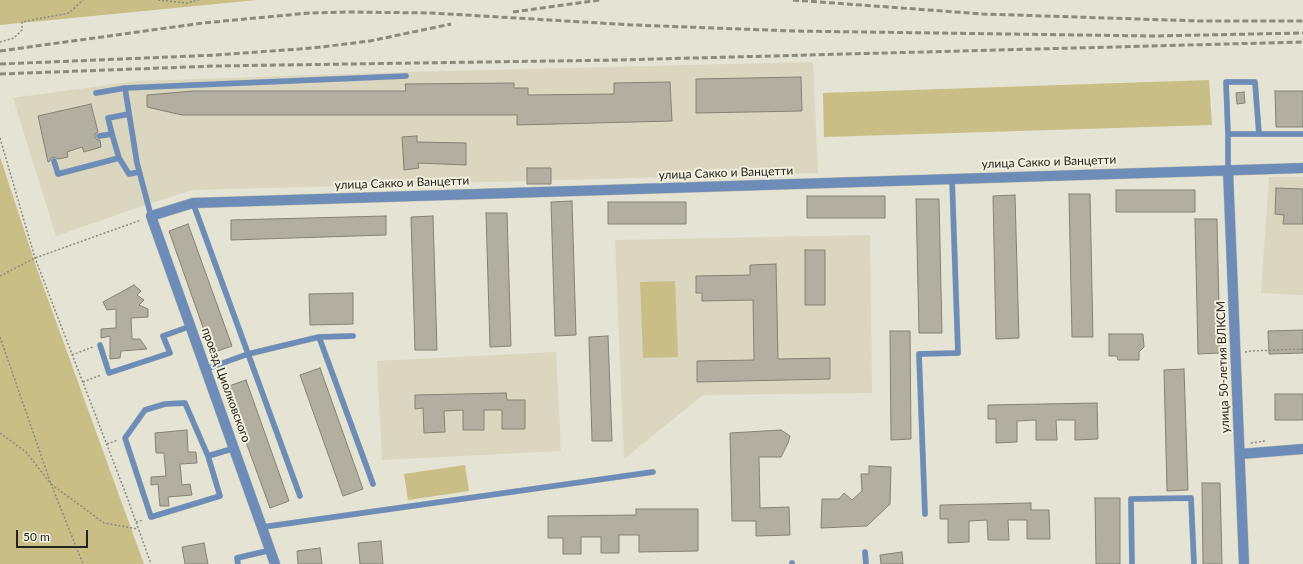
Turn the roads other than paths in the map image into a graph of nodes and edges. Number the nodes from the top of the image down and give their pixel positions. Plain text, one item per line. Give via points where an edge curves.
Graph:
1 (406, 76) dead end
2 (125, 88) junction
3 (96, 93) dead end
4 (129, 114) junction
5 (112, 134) junction
6 (1228, 134) junction
7 (1259, 134) junction
8 (1303, 134) edge
9 (99, 136) dead end
10 (119, 158) junction
11 (54, 161) dead end
12 (1303, 168) edge
13 (1228, 170) junction
14 (139, 172) junction
15 (952, 178) junction
16 (193, 203) junction
17 (151, 216) junction
18 (191, 326) junction
19 (353, 336) dead end
20 (319, 337) junction
21 (100, 345) road end
22 (248, 354) junction
23 (206, 369) junction
24 (235, 448) junction
25 (1303, 449) edge
26 (1240, 454) junction
27 (208, 456) junction
28 (653, 472) dead end
29 (373, 484) dead end
30 (300, 496) dead end
31 (926, 514) dead end
32 (263, 527) junction
33 (270, 550) junction
34 (865, 552) dead end
35 (238, 564) edge
36 (275, 564) edge
37 (866, 564) edge
38 (1132, 564) edge
39 (1194, 564) edge
40 (1244, 564) edge

1 - 2 lane
2 - 3 lane
2 - 4 lane
4 - 5 lane via 108,118
4 - 14 lane
5 - 9 lane
5 - 10 lane
6 - 7 lane
6 - 7 lane via 1226,82 1255,82
6 - 13 lane
7 - 8 lane
10 - 11 lane via 58,174
10 - 14 lane via 129,174
12 - 13 street, улица Сакко и Ванцетти
13 - 15 street, улица Сакко и Ванцетти
13 - 26 street, улица 50-летия ВЛКСМ
14 - 17 lane
15 - 16 street, улица Сакко и Ванцетти
15 - 31 lane via 958,352 919,354
16 - 17 street, улица Сакко и Ванцетти
16 - 22 lane
17 - 18 street, проезд Циолковского
18 - 21 lane via 163,336 170,353 109,373
18 - 23 street, проезд Циолковского
19 - 20 lane
20 - 22 lane
20 - 29 lane
22 - 23 lane
22 - 30 lane
23 - 24 street, проезд Циолковского
24 - 27 lane
24 - 32 street, проезд Циолковского
25 - 26 street
26 - 40 street, улица 50-летия ВЛКСМ
27 - 27 lane via 184,403 165,404 145,410 125,438 151,517 220,496
28 - 32 lane
32 - 33 street, проезд Циолковского
33 - 35 lane via 237,558
33 - 36 street, проезд Циолковского
34 - 37 lane
38 - 39 lane via 1131,499 1191,498

